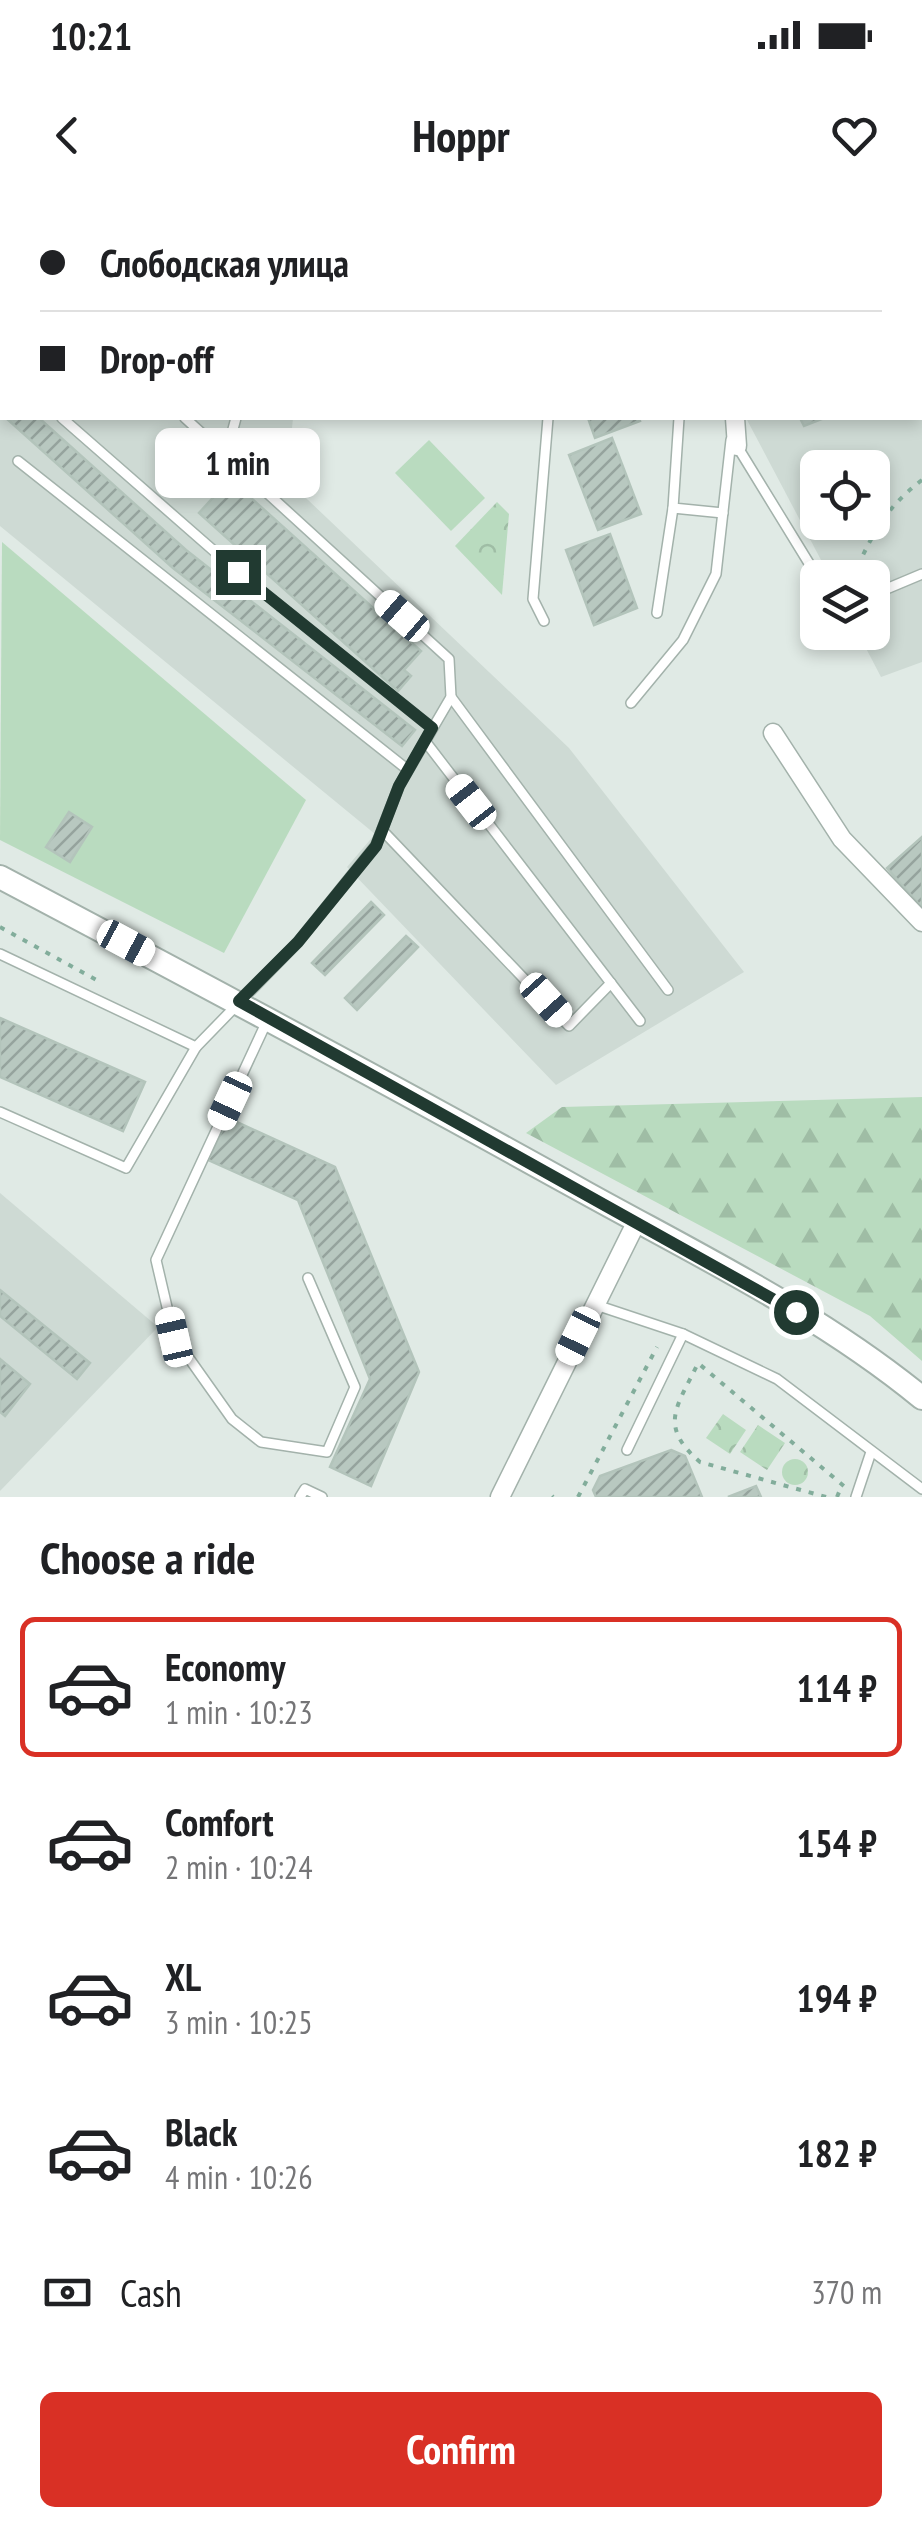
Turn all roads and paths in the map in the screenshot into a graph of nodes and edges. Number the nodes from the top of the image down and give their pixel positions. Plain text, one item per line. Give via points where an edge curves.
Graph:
1 (64, 420) edge
2 (186, 420) edge
3 (235, 420) edge
4 (548, 420) edge
5 (679, 420) edge
6 (734, 420) edge
7 (734, 420) edge
8 (737, 446) joint
9 (226, 455) junction
10 (18, 461) dead end
11 (922, 480) edge
12 (673, 508) junction
13 (723, 513) junction
14 (807, 560) edge
15 (861, 560) edge
16 (922, 574) edge
17 (890, 587) edge
18 (658, 613) dead end
19 (544, 621) dead end
20 (451, 697) junction
21 (631, 703) dead end
22 (432, 728) junction
23 (772, 732) dead end
24 (425, 741) junction
25 (408, 770) junction
26 (382, 830) junction
27 (0, 877) edge
28 (922, 922) edge
29 (0, 954) edge
30 (611, 983) junction
31 (668, 990) dead end
32 (239, 1001) junction
33 (268, 1016) junction
34 (640, 1021) dead end
35 (196, 1047) junction
36 (0, 1112) edge
37 (637, 1221) junction
38 (308, 1278) dead end
39 (593, 1304) junction
40 (683, 1334) junction
41 (922, 1398) edge
42 (627, 1450) dead end
43 (871, 1452) junction
44 (922, 1489) edge
45 (300, 1497) edge
46 (322, 1497) edge
47 (500, 1497) edge
48 (826, 1497) edge
49 (837, 1497) edge
50 (856, 1497) edge

1 - 22 lane
2 - 9 lane
3 - 9 lane
4 - 19 lane via 533,600
5 - 12 lane
6 - 8 street
7 - 13 lane
8 - 14 lane
9 - 20 lane via 448,658
10 - 25 lane
11 - 15 path via 880,519
12 - 13 lane
12 - 18 lane
13 - 21 lane via 716,574 683,640
16 - 17 lane
20 - 22 lane
20 - 31 lane
22 - 24 lane
23 - 28 street via 842,839
24 - 25 lane
24 - 30 lane
25 - 26 lane
26 - 30 lane via 569,1026
26 - 32 lane via 310,928
27 - 32 street
29 - 35 lane
30 - 34 lane
32 - 33 street
32 - 35 lane
33 - 37 street
33 - 38 lane via 156,1260 174,1337 232,1419 260,1442 328,1452 355,1387
35 - 36 lane via 126,1168
37 - 39 street
37 - 41 street via 764,1292
39 - 40 lane
39 - 47 street
40 - 42 lane
40 - 43 lane via 777,1379
43 - 44 lane
43 - 50 lane
45 - 46 lane via 305,1489
48 - 49 path via 700,1462 686,1450 672,1418 698,1362 842,1485

